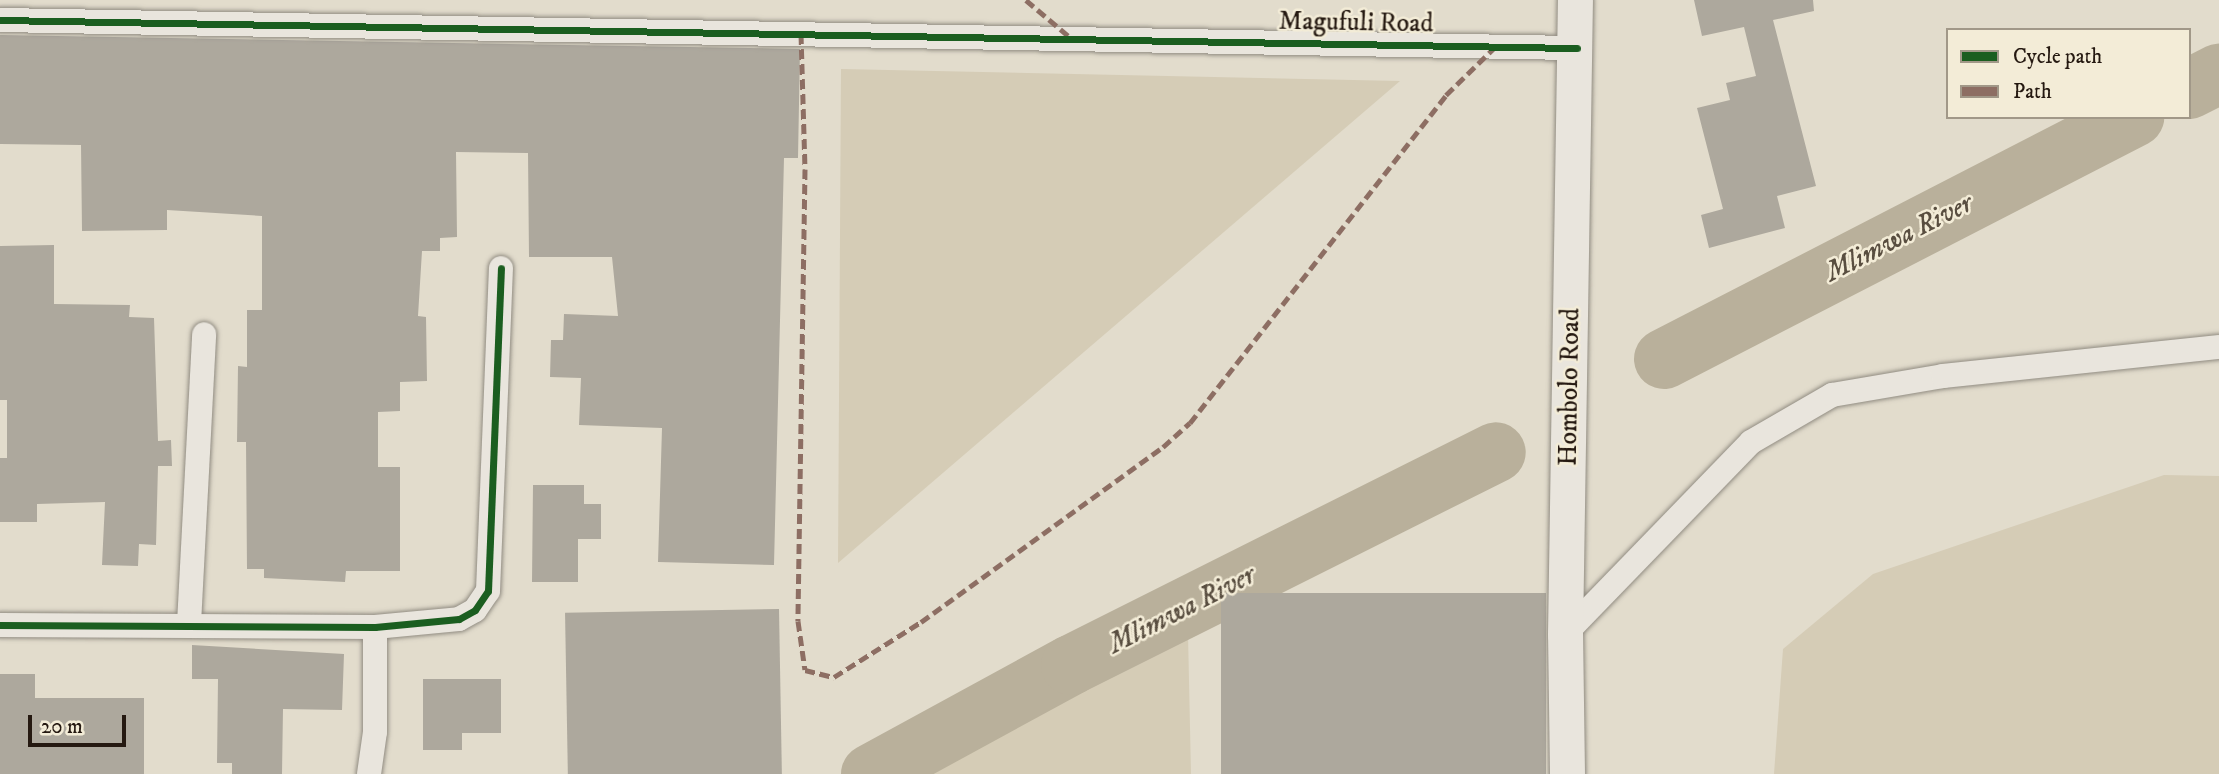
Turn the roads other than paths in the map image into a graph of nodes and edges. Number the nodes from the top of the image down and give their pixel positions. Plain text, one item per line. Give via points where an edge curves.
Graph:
1 (1575, 0) edge
2 (0, 20) edge
3 (1577, 48) junction
4 (500, 268) dead end
5 (204, 334) dead end
6 (2219, 347) edge
7 (189, 624) junction
8 (0, 625) edge
9 (375, 627) junction
10 (1565, 634) junction
11 (369, 774) edge
12 (1567, 774) edge

1 - 3 street, Hombolo Road
2 - 3 street, Magufuli Road
3 - 10 street, Hombolo Road
4 - 9 street via 488,591 475,610 459,619
5 - 7 street
6 - 10 street via 1943,376 1832,395 1751,442
7 - 8 street
7 - 9 street
9 - 11 street via 375,732
10 - 12 street, Hombolo Road

